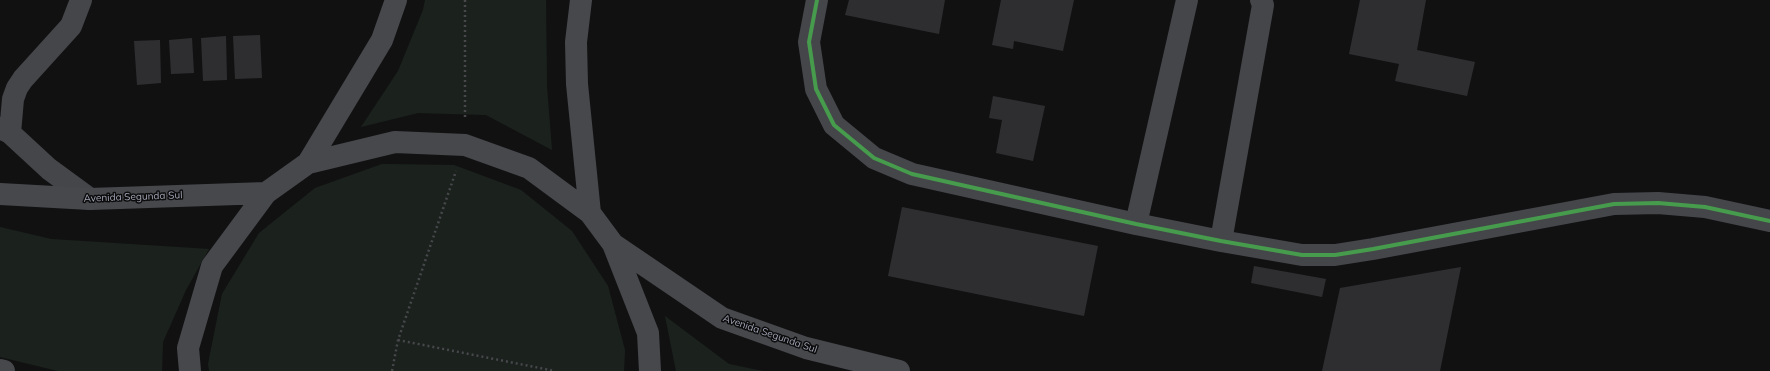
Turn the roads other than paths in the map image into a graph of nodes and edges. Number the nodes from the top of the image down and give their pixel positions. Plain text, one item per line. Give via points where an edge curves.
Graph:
1 (81, 0) edge
2 (396, 0) edge
3 (580, 0) edge
4 (817, 0) edge
5 (1187, 0) edge
6 (1261, 0) edge
7 (5, 130) edge
8 (308, 163) junction
9 (266, 193) junction
10 (0, 194) edge
11 (90, 200) junction
12 (590, 213) junction
13 (1770, 221) edge
14 (1136, 224) junction
15 (1220, 241) junction
16 (613, 244) junction
17 (0, 370) edge
18 (4, 371) edge
19 (190, 371) edge
20 (650, 371) edge
21 (899, 371) edge

1 - 7 street via 71,26 17,88
2 - 8 main road via 382,40
3 - 12 main road via 576,42 577,84
4 - 14 street via 809,42 816,89 834,124 874,158 912,174
5 - 14 street
6 - 15 street via 1263,5
7 - 11 street via 49,169
8 - 9 main road
8 - 12 main road via 395,142 465,145 529,168
9 - 11 main road, Avenida Segunda Sul
9 - 19 main road via 212,266 188,348
10 - 11 main road, Avenida Segunda Sul
12 - 16 main road
13 - 15 street via 1705,207 1658,203 1614,204 1336,255 1302,255
14 - 15 street
16 - 20 main road via 648,333
16 - 21 main road, Avenida Segunda Sul via 722,318 806,348
17 - 18 main road

